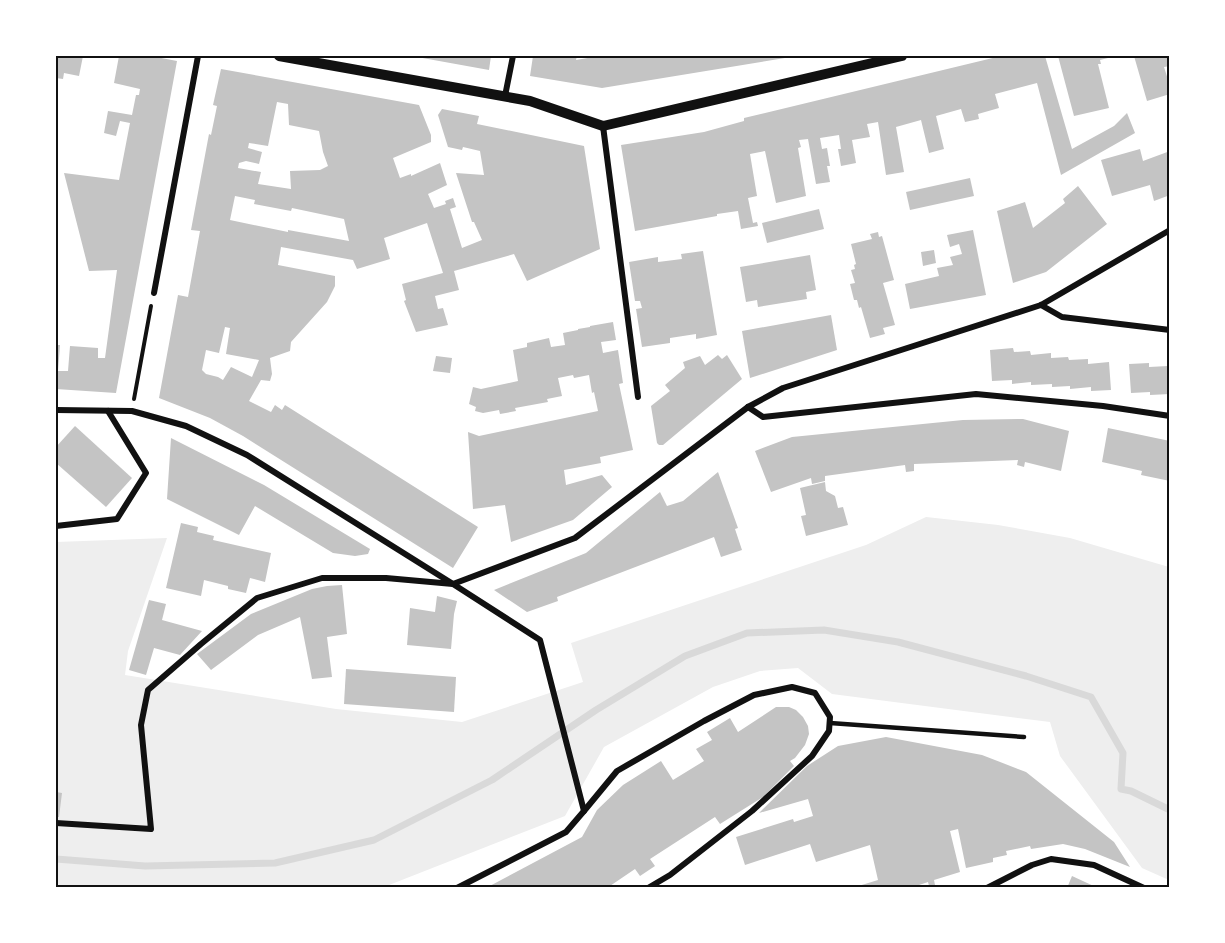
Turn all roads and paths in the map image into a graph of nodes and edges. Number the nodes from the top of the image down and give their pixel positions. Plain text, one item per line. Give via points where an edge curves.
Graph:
1 (198, 56) edge
2 (279, 56) edge
3 (513, 56) edge
4 (902, 56) edge
5 (506, 96) junction
6 (603, 126) junction
7 (1170, 230) edge
8 (154, 293) joint
9 (1041, 304) junction
10 (1170, 330) edge
11 (638, 397) dead end
12 (748, 406) junction
13 (56, 410) edge
14 (108, 411) junction
15 (132, 411) junction
16 (1170, 416) edge
17 (56, 526) edge
18 (453, 584) junction
19 (830, 723) junction
20 (1024, 737) dead end
21 (584, 811) junction
22 (56, 823) edge
23 (457, 888) edge
24 (648, 888) edge
25 (987, 888) edge
26 (1144, 888) edge

1 - 8 street
2 - 5 street
3 - 5 street
4 - 6 street
5 - 6 street
6 - 11 street
7 - 9 street
8 - 15 path
9 - 10 street via 1062,317
9 - 12 street via 783,388
12 - 16 street via 763,417 976,394
12 - 18 street via 575,538
13 - 14 street
14 - 15 street
14 - 17 street via 146,473 117,519
15 - 18 street via 186,426 247,455
18 - 21 street via 540,640
18 - 22 street via 322,578 256,598 148,690 141,725 151,829
19 - 20 lane
19 - 21 street via 815,693 792,687 754,695 617,771
19 - 24 street via 812,756 752,811
21 - 23 street via 566,832
25 - 26 street via 1032,864 1052,859 1094,865

